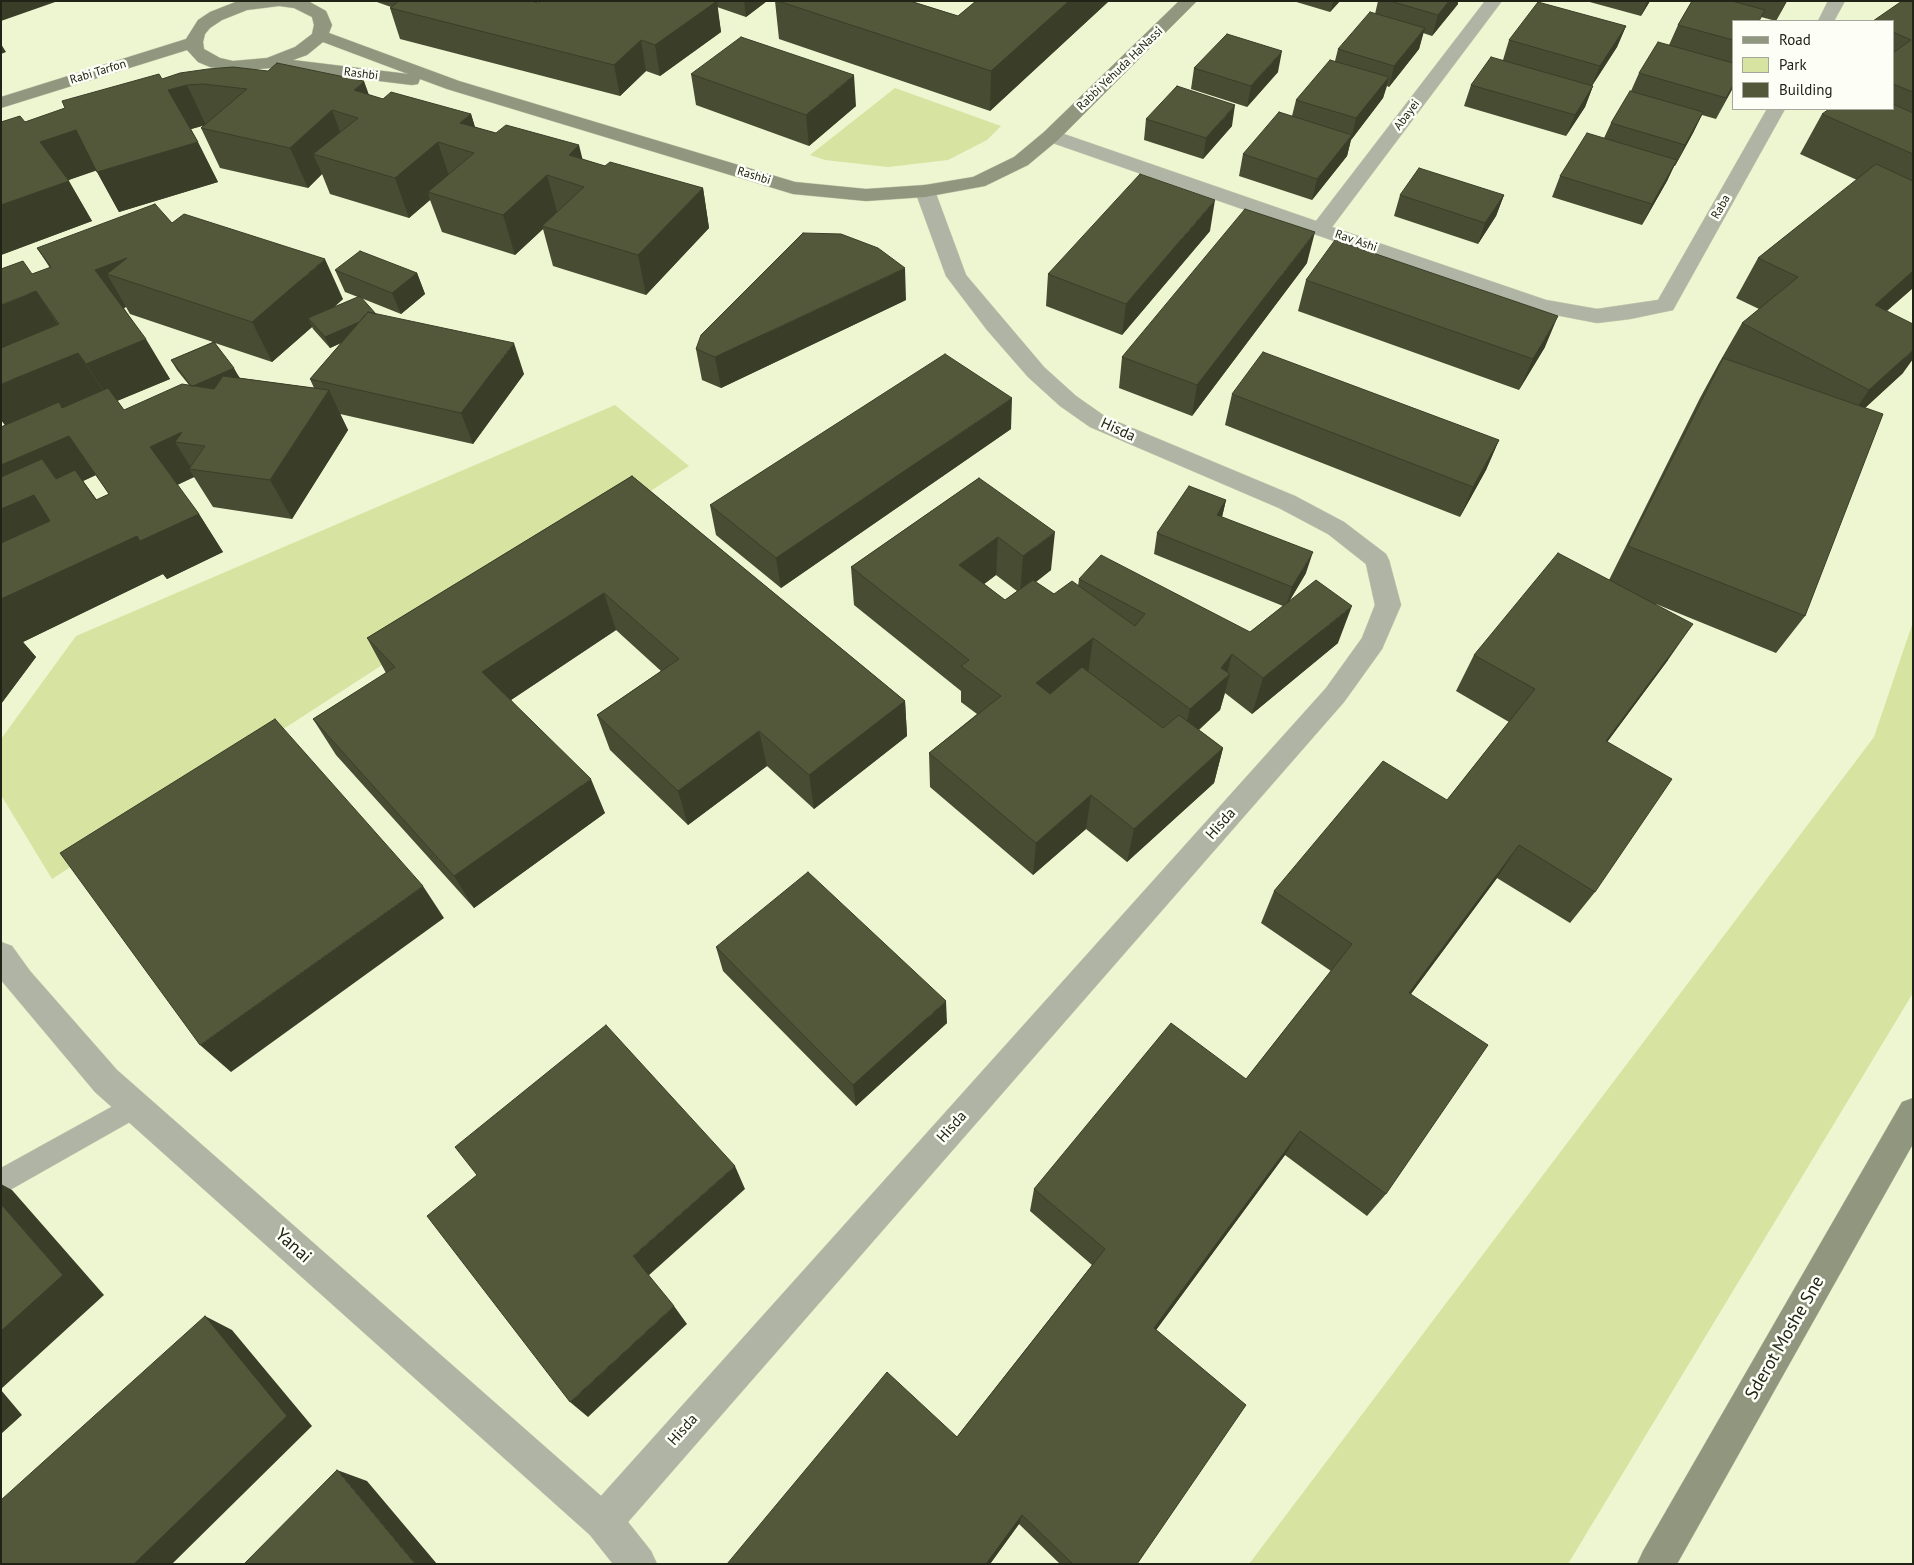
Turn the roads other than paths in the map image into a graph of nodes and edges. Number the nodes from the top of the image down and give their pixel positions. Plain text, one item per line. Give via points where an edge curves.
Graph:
1 (1189, 1) edge
2 (1494, 1) edge
3 (1837, 1) edge
4 (219, 9) edge
5 (1827, 20) edge
6 (320, 35) junction
7 (194, 42) junction
8 (216, 63) junction
9 (270, 63) junction
10 (191, 71) edge
11 (453, 85) junction
12 (1, 103) edge
13 (1775, 110) edge
14 (1051, 136) junction
15 (925, 191) junction
16 (1320, 229) junction
17 (1666, 305) joint
18 (1, 954) edge
19 (135, 1106) junction
20 (1913, 1113) edge
21 (1, 1182) edge
22 (603, 1522) junction
23 (638, 1564) edge
24 (1656, 1564) edge

1 - 14 street, Rabbi Yehuda HaNassi
2 - 16 street, Abayei
3 - 5 street
4 - 6 street via 230,10 262,2 296,3 320,15 323,24
4 - 7 street via 197,33
6 - 9 street via 301,51
6 - 11 street, Rashbi
7 - 8 street via 196,51
7 - 12 street, Rabi Tarfon
8 - 9 street via 251,66
8 - 10 street
9 - 11 street, Rashbi
11 - 15 street, Rashbi via 793,188 866,195
13 - 17 street, Raba
14 - 15 street, Rashbi via 1021,161 978,182
14 - 16 street, Rav Ashi
15 - 22 street, Hisda via 956,276 1036,372 1068,401 1098,422 1287,502 1336,528 1377,560 1388,605 1373,642 1336,695
16 - 17 street, Rav Ashi via 1542,306 1597,316
18 - 19 street, Yanai via 19,981 106,1080
19 - 21 lane
19 - 22 street, Yanai
20 - 24 street, Sderot Moshe Sne
22 - 23 street, Yanai

